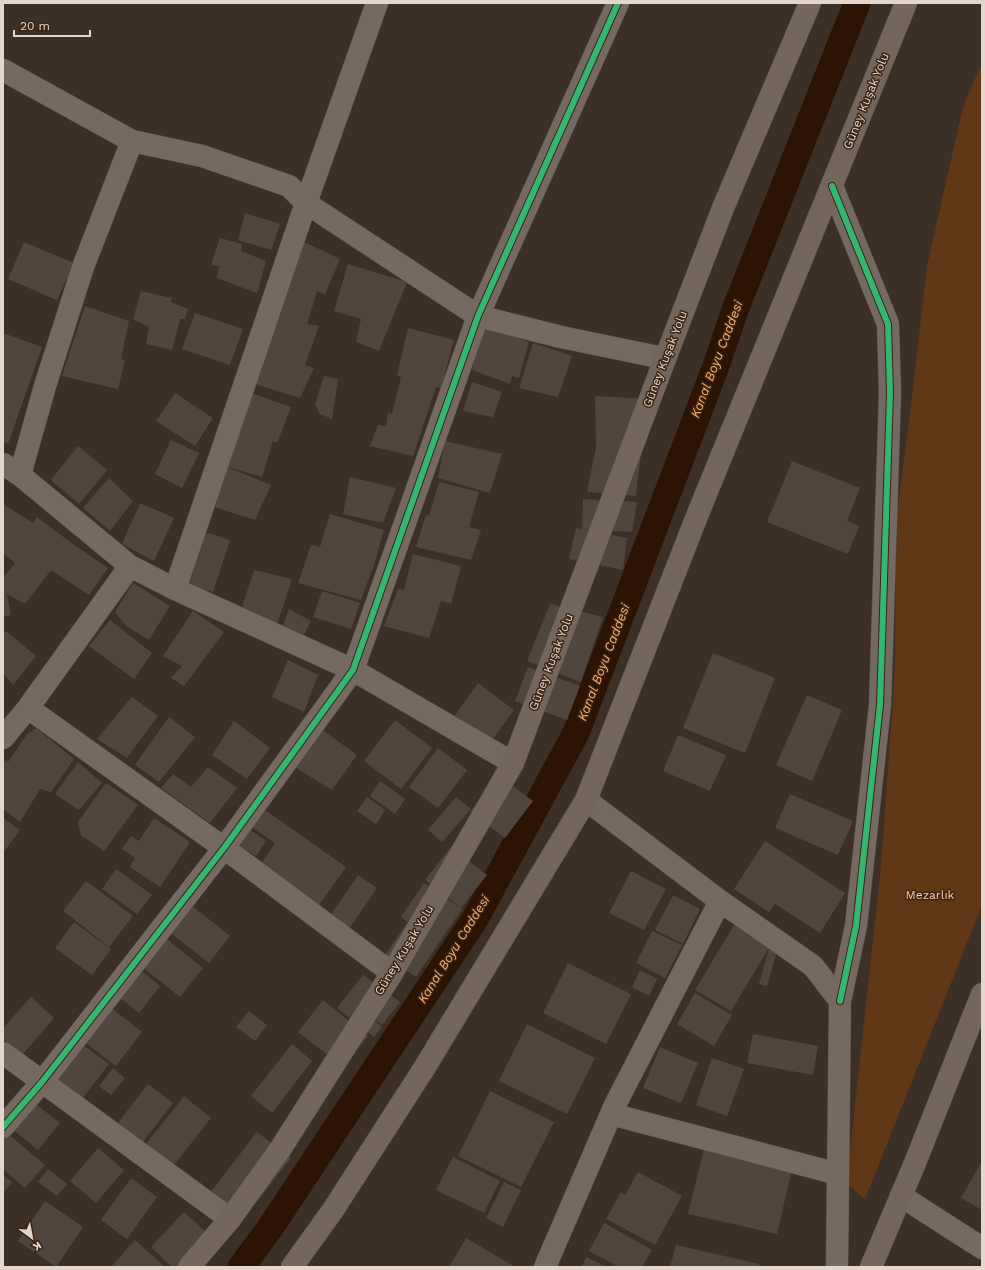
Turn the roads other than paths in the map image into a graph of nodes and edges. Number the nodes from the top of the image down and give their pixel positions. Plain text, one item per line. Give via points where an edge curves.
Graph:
1 (376, 3) edge
2 (618, 3) edge
3 (810, 3) edge
4 (906, 3) edge
5 (3, 70) edge
6 (132, 141) junction
7 (832, 186) junction
8 (306, 203) junction
9 (478, 316) junction
10 (665, 359) junction
11 (12, 470) edge
12 (130, 566) junction
13 (175, 589) junction
14 (353, 670) junction
15 (28, 708) junction
16 (3, 738) edge
17 (513, 763) junction
18 (586, 800) junction
19 (224, 848) junction
20 (720, 901) junction
21 (392, 973) junction
22 (982, 994) edge
23 (840, 1001) junction
24 (3, 1053) edge
25 (42, 1082) junction
26 (611, 1114) junction
27 (3, 1128) edge
28 (838, 1174) junction
29 (901, 1196) junction
30 (230, 1219) junction
31 (982, 1248) edge
32 (190, 1267) edge
33 (292, 1267) edge
34 (545, 1267) edge
35 (836, 1267) edge
36 (871, 1267) edge

1 - 8 street
2 - 9 street
3 - 10 main road, Güney Kuşak Yolu via 723,208
4 - 7 main road, Güney Kuşak Yolu
5 - 6 street
6 - 8 street via 202,156 289,186
6 - 11 street via 83,267 45,386
7 - 18 main road, Güney Kuşak Yolu via 696,516
7 - 23 street via 888,324 890,393 880,705 856,926
8 - 9 street
8 - 13 street
9 - 10 street
9 - 14 street
10 - 17 main road, Güney Kuşak Yolu
11 - 12 street
12 - 13 street
12 - 15 street
13 - 14 street
14 - 17 street
14 - 19 street
15 - 16 street
15 - 19 street
17 - 21 main road, Güney Kuşak Yolu
18 - 20 street
18 - 33 main road, Güney Kuşak Yolu via 425,1067 333,1210
19 - 21 street
19 - 25 street
20 - 23 street via 813,966
20 - 26 street
21 - 30 main road, Güney Kuşak Yolu via 281,1148
22 - 29 main road
23 - 28 street
24 - 25 street
25 - 27 street
25 - 30 street
26 - 28 street
26 - 34 street
28 - 35 street
29 - 31 street
29 - 36 main road
30 - 32 main road, Güney Kuşak Yolu

